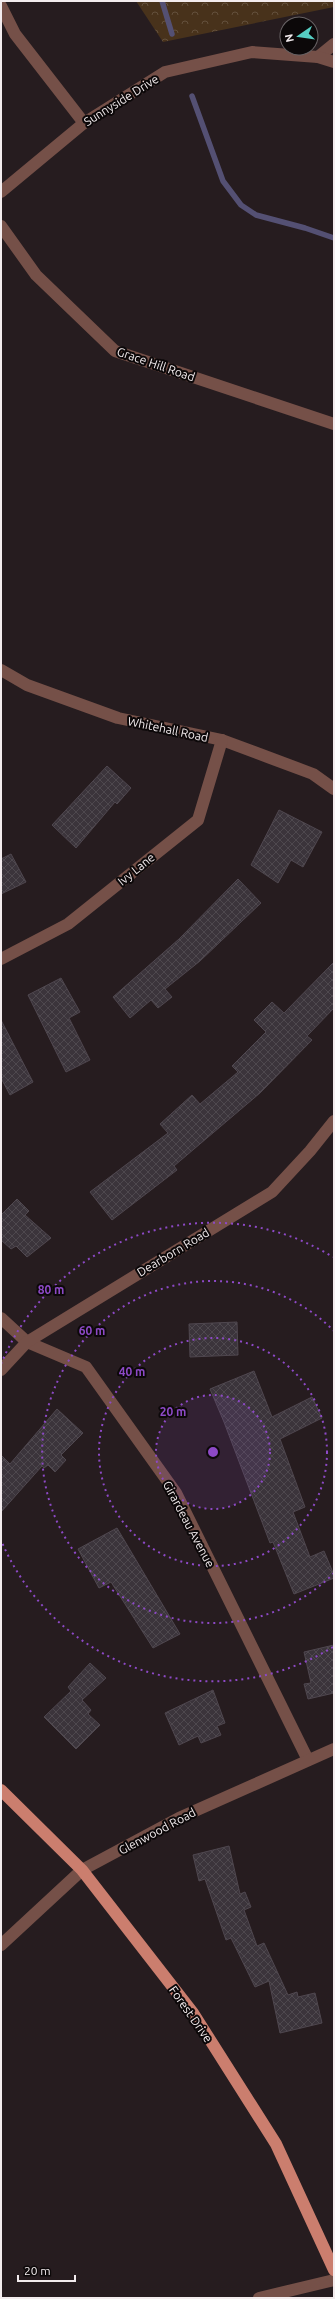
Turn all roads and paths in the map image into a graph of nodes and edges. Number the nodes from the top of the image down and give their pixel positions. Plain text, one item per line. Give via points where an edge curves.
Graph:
1 (1, 6) edge
2 (334, 44) edge
3 (318, 58) junction
4 (334, 62) edge
5 (84, 123) junction
6 (1, 192) edge
7 (1, 226) edge
8 (334, 424) edge
9 (1, 670) edge
10 (222, 740) junction
11 (334, 789) edge
12 (1, 959) edge
13 (334, 1121) edge
14 (1, 1318) edge
15 (27, 1342) junction
16 (1, 1370) edge
17 (334, 1749) edge
18 (308, 1760) junction
19 (1, 1790) edge
20 (82, 1870) junction
21 (1, 1945) edge
22 (334, 2270) edge
23 (334, 2280) edge
24 (259, 2298) edge

1 - 5 street via 14,34
2 - 3 street
3 - 4 street, Sunnyside Drive
3 - 5 street, Sunnyside Drive via 252,52 165,72
5 - 6 street, Sunnyside Drive
7 - 8 street, Grace Hill Road via 36,275 114,351
9 - 10 street, Whitehall Road via 27,685 118,718
10 - 11 street, Whitehall Road via 313,774
10 - 12 street, Ivy Lane via 198,820 68,924
13 - 15 street, Dearborn Road via 272,1192
14 - 15 street, Girardeau Avenue
15 - 16 street, Dearborn Road
15 - 18 street, Girardeau Avenue via 86,1367 176,1493
17 - 18 street, Glenwood Road
18 - 20 street, Glenwood Road via 179,1818
19 - 20 main road, Forest Drive
20 - 21 street, Glenwood Road
20 - 22 main road, Forest Drive via 193,2013 276,2144
23 - 24 street

